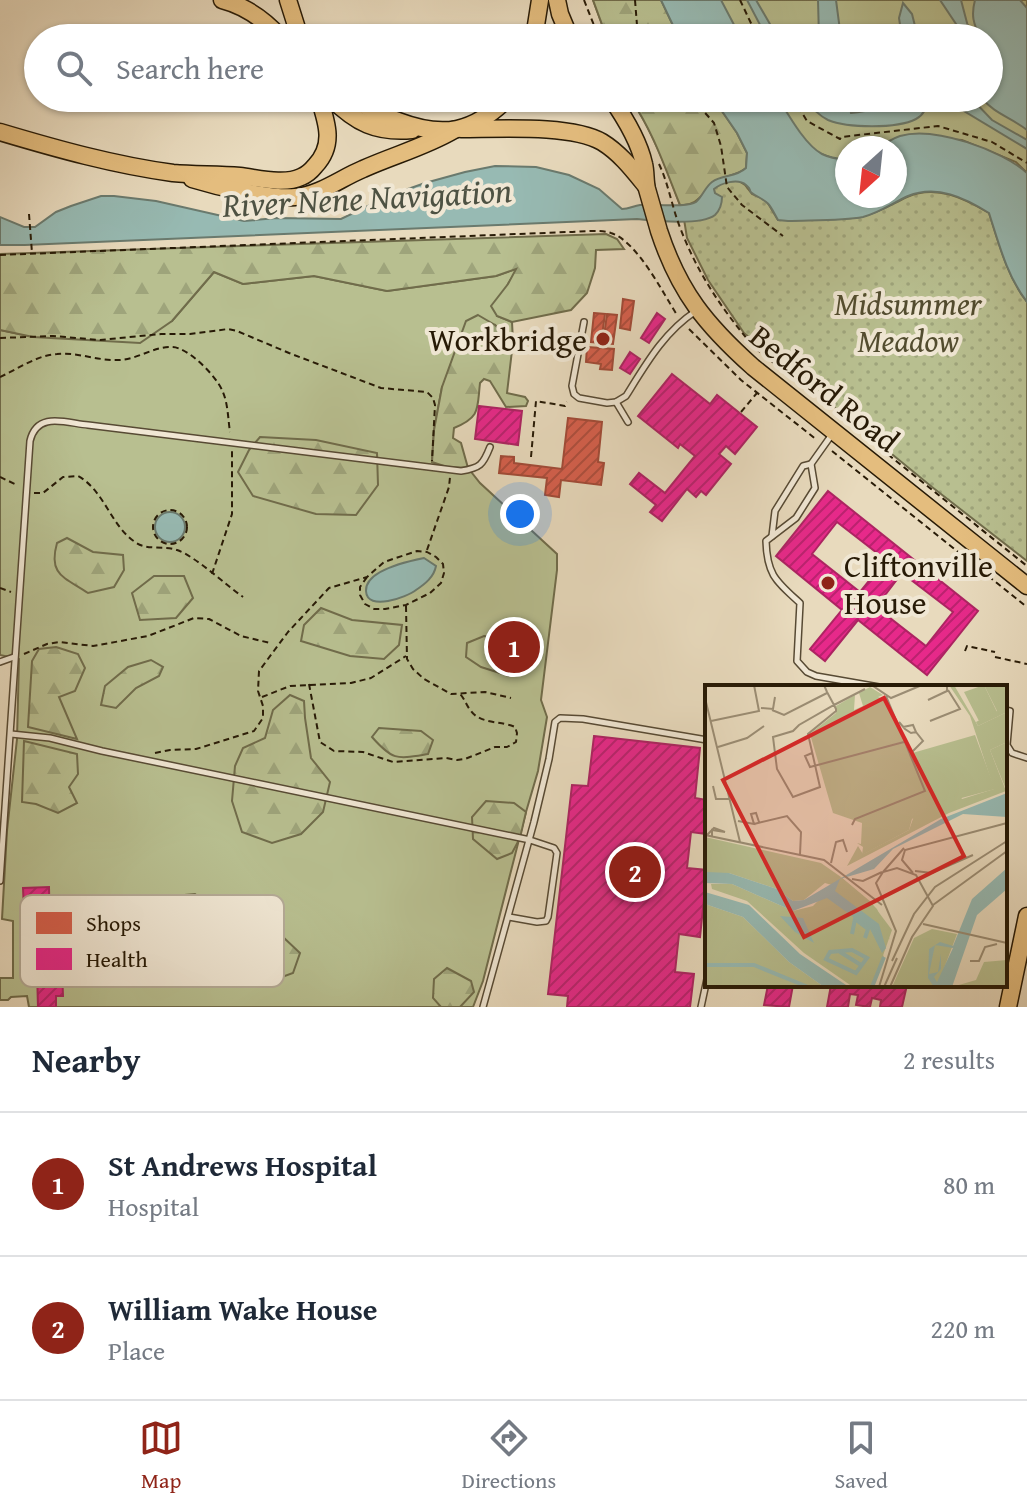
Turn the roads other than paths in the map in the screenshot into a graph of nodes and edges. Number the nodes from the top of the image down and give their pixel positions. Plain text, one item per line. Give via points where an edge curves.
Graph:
1 (222, 0) edge
2 (288, 0) edge
3 (540, 0) edge
4 (557, 0) edge
5 (267, 24) edge
6 (296, 24) edge
7 (536, 24) edge
8 (564, 24) edge
9 (323, 112) edge
10 (347, 112) edge
11 (375, 112) edge
12 (490, 112) edge
13 (620, 112) edge
14 (421, 130) junction
15 (458, 130) junction
16 (0, 132) edge
17 (175, 173) junction
18 (649, 193) junction
19 (697, 310) junction
20 (584, 322) dead end
21 (616, 402) junction
22 (628, 422) dead end
23 (829, 438) junction
24 (490, 447) dead end
25 (811, 464) junction
26 (772, 536) junction
27 (1027, 586) edge
28 (14, 657) junction
29 (0, 662) edge
30 (868, 685) edge
31 (1007, 710) edge
32 (11, 734) junction
33 (705, 740) edge
34 (1007, 745) edge
35 (1007, 745) edge
36 (1027, 758) edge
37 (530, 840) junction
38 (0, 881) edge
39 (1027, 916) edge
40 (509, 917) junction
41 (1011, 966) edge
42 (705, 987) edge
43 (483, 1007) edge
44 (701, 1007) edge
45 (1008, 1007) edge

1 - 5 main road
2 - 6 main road
3 - 7 main road
4 - 8 main road
9 - 17 main road via 329,142 305,176 289,180
10 - 14 main road, Bedford Road via 379,129
11 - 14 main road
12 - 15 main road
13 - 18 main road, Bedford Road via 644,164
14 - 15 main road, Bedford Road
15 - 17 main road via 299,197 213,186
15 - 18 main road, Bedford Road via 562,130 599,140 627,163
16 - 17 main road
18 - 19 main road, Bedford Road via 676,275
19 - 21 lane via 667,335 626,396
19 - 23 main road, Bedford Road via 721,339
20 - 21 lane via 574,394
21 - 22 lane
23 - 25 lane
23 - 27 main road, Bedford Road
24 - 28 lane via 477,469 461,471 43,422 32,433
25 - 26 lane via 803,466 775,511
25 - 26 lane via 815,488 796,518
26 - 30 lane via 766,541 766,560 775,579 800,603 797,661 816,676
28 - 29 lane
28 - 32 lane
31 - 35 lane
32 - 37 lane
32 - 38 lane
33 - 37 lane via 560,718 552,733
34 - 36 lane
37 - 40 lane
37 - 40 lane via 557,853 548,917 537,922
39 - 41 main road
40 - 43 lane
41 - 45 main road
42 - 44 lane

